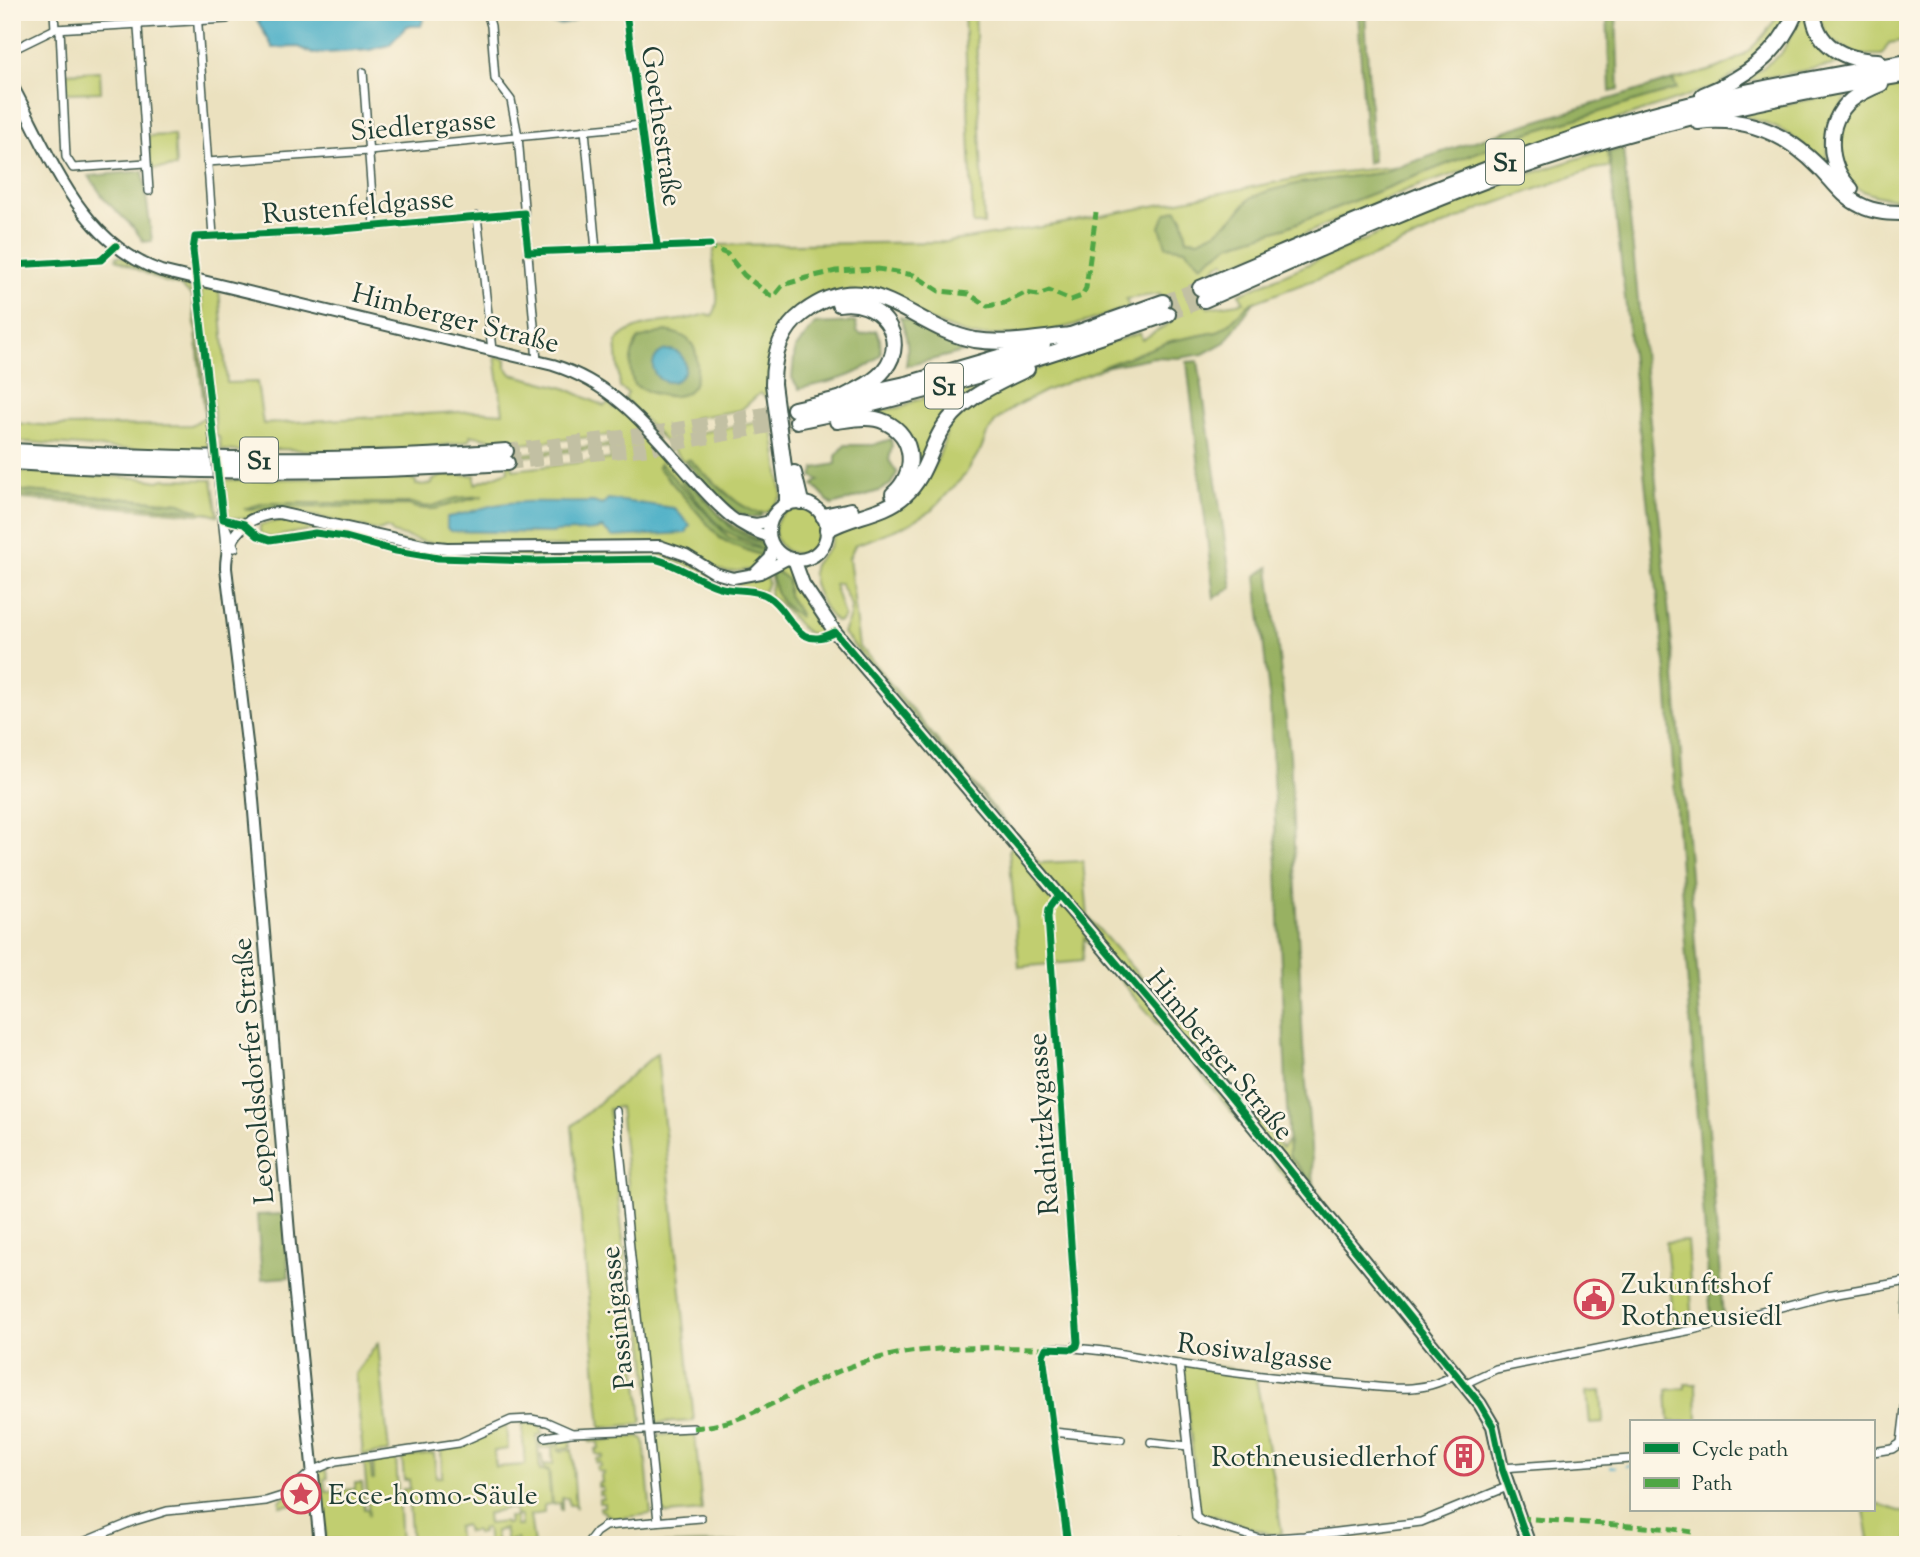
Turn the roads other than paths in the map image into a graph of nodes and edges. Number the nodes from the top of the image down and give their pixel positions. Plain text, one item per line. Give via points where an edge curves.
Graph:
1 (54, 12) edge
2 (137, 12) edge
3 (487, 12) edge
4 (626, 12) edge
5 (1796, 12) edge
6 (1813, 12) edge
7 (197, 16) edge
8 (227, 19) dead end
9 (138, 23) junction
10 (57, 29) junction
11 (12, 50) edge
12 (1906, 68) edge
13 (363, 72) dead end
14 (12, 85) edge
15 (1674, 109) junction
16 (642, 125) junction
17 (1655, 126) junction
18 (585, 130) junction
19 (518, 136) junction
20 (369, 151) junction
21 (207, 162) junction
22 (146, 163) junction
23 (149, 191) dead end
24 (1908, 205) edge
25 (524, 213) junction
26 (1908, 213) edge
27 (477, 216) junction
28 (374, 225) junction
29 (213, 236) junction
30 (195, 237) joint
31 (596, 250) junction
32 (528, 252) junction
33 (196, 279) junction
34 (1165, 308) tunnel mouth
35 (1075, 340) junction
36 (492, 350) junction
37 (537, 361) junction
38 (838, 400) junction
39 (799, 416) junction
40 (12, 451) edge
41 (12, 462) edge
42 (794, 503) junction
43 (223, 519) junction
44 (736, 521) junction
45 (771, 521) junction
46 (825, 523) junction
47 (247, 526) junction
48 (772, 542) junction
49 (233, 544) junction
50 (810, 557) junction
51 (791, 559) junction
52 (226, 560) junction
53 (754, 574) junction
54 (231, 593) junction
55 (811, 594) junction
56 (1058, 896) junction
57 (616, 1111) dead end
58 (1907, 1281) edge
59 (1907, 1319) edge
60 (1072, 1349) junction
61 (1180, 1364) junction
62 (1460, 1379) junction
63 (1907, 1401) edge
64 (693, 1428) dead end
65 (649, 1430) junction
66 (1053, 1432) junction
67 (572, 1433) junction
68 (545, 1437) dead end
69 (1121, 1439) dead end
70 (1151, 1441) dead end
71 (1904, 1444) edge
72 (1188, 1446) junction
73 (1874, 1451) edge
74 (1630, 1458) edge
75 (1505, 1467) junction
76 (312, 1471) junction
77 (1507, 1487) junction
78 (701, 1518) dead end
79 (658, 1521) junction
80 (1178, 1541) dead end
81 (76, 1545) edge
82 (320, 1545) edge
83 (586, 1545) edge
84 (1068, 1545) edge
85 (1114, 1545) edge
86 (1529, 1545) edge

1 - 10 street
2 - 9 street
3 - 19 street via 495,79 511,100
4 - 16 street, Goethestraße
5 - 15 highway via 1783,38 1755,68
6 - 12 highway via 1823,40 1838,53
7 - 8 street
7 - 9 street
7 - 21 street
9 - 10 street
9 - 22 street
10 - 11 street
10 - 22 street via 66,157 73,168
12 - 15 highway, S1 via 1797,81
12 - 17 highway, S1
12 - 24 highway via 1851,100 1837,118 1832,145 1836,169 1855,192 1879,203
13 - 20 street
14 - 33 main road, Himberger Straße via 90,223 116,246 154,268
15 - 17 highway, S1 via 1519,156 1403,202 1202,294 1522,167
16 - 18 street, Siedlergasse
16 - 31 street, Goethestraße via 657,245
17 - 26 highway via 1729,121 1761,127 1798,148 1854,202 1876,211
18 - 19 street, Siedlergasse
18 - 31 street
19 - 20 street, Siedlergasse
19 - 25 street
20 - 21 street, Siedlergasse
20 - 28 street
21 - 29 street
22 - 23 street
25 - 27 street, Rustenfeldgasse
25 - 32 street
27 - 28 street, Rustenfeldgasse
27 - 36 street
28 - 29 street, Rustenfeldgasse
29 - 30 street, Rustenfeldgasse
30 - 33 street, Leopoldsdorfer Straße
31 - 32 street
32 - 37 street
33 - 36 main road, Himberger Straße
33 - 43 street, Leopoldsdorfer Straße, bridge
34 - 35 highway, S1
35 - 38 highway, S1
35 - 39 highway, S1 via 981,376
35 - 42 highway via 975,340 867,293 833,296 815,304 785,333 773,366 787,490
35 - 46 highway via 961,406 948,419 917,482 895,503 838,523
36 - 37 main road, Himberger Straße
37 - 44 main road, Himberger Straße via 581,375 618,399 720,510
38 - 39 highway, S1
38 - 42 highway via 872,381 890,361 893,349 888,325 866,304 835,304 818,311 803,323 785,352 781,383 796,488
39 - 46 highway via 826,422 884,421 896,429 910,450 911,463 901,488
40 - 41 highway, S1 via 272,461 507,457 369,471 275,472
42 - 45 main road
42 - 46 main road via 813,506
43 - 47 street
43 - 49 street, Leopoldsdorfer Straße
43 - 52 street, Leopoldsdorfer Straße
44 - 45 main road
44 - 48 main road, Himberger Straße
45 - 48 main road
46 - 50 main road via 823,546
47 - 49 main road
47 - 53 main road via 268,513 447,548 660,546 723,577
48 - 51 main road
48 - 53 main road via 770,558
49 - 52 main road, Leopoldsdorfer Straße
49 - 54 main road, Leopoldsdorfer Straße
50 - 51 main road
50 - 55 main road
51 - 53 main road
51 - 55 main road, Himberger Straße
52 - 54 main road, Leopoldsdorfer Straße
54 - 76 main road, Leopoldsdorfer Straße
55 - 56 main road, Himberger Straße via 835,632
56 - 60 street, Radnitzkygasse via 1048,917 1078,1342
56 - 62 main road, Himberger Straße via 1227,1093
57 - 65 street, Passinigasse
58 - 59 street
58 - 62 street, Rosiwalgasse
59 - 63 street
60 - 61 street, Rosiwalgasse
60 - 66 street, Rosiwalgasse via 1046,1348 1042,1355
61 - 62 street, Rosiwalgasse via 1303,1381 1408,1388
61 - 72 street
62 - 75 main road, Himberger Straße via 1492,1422
63 - 71 street
64 - 65 street
65 - 67 street
65 - 79 street, Passinigasse
66 - 69 street
66 - 84 street
67 - 68 street
67 - 76 street via 547,1422 514,1420 459,1443 345,1459
70 - 72 street
71 - 73 street
72 - 77 street via 1196,1517 1260,1539 1421,1522
74 - 75 street
75 - 77 main road, Himberger Straße
76 - 81 street via 280,1497 167,1511
76 - 82 main road, Leopoldsdorfer Straße
77 - 86 main road, Himberger Straße
78 - 79 street
79 - 83 street via 606,1526
80 - 85 street

